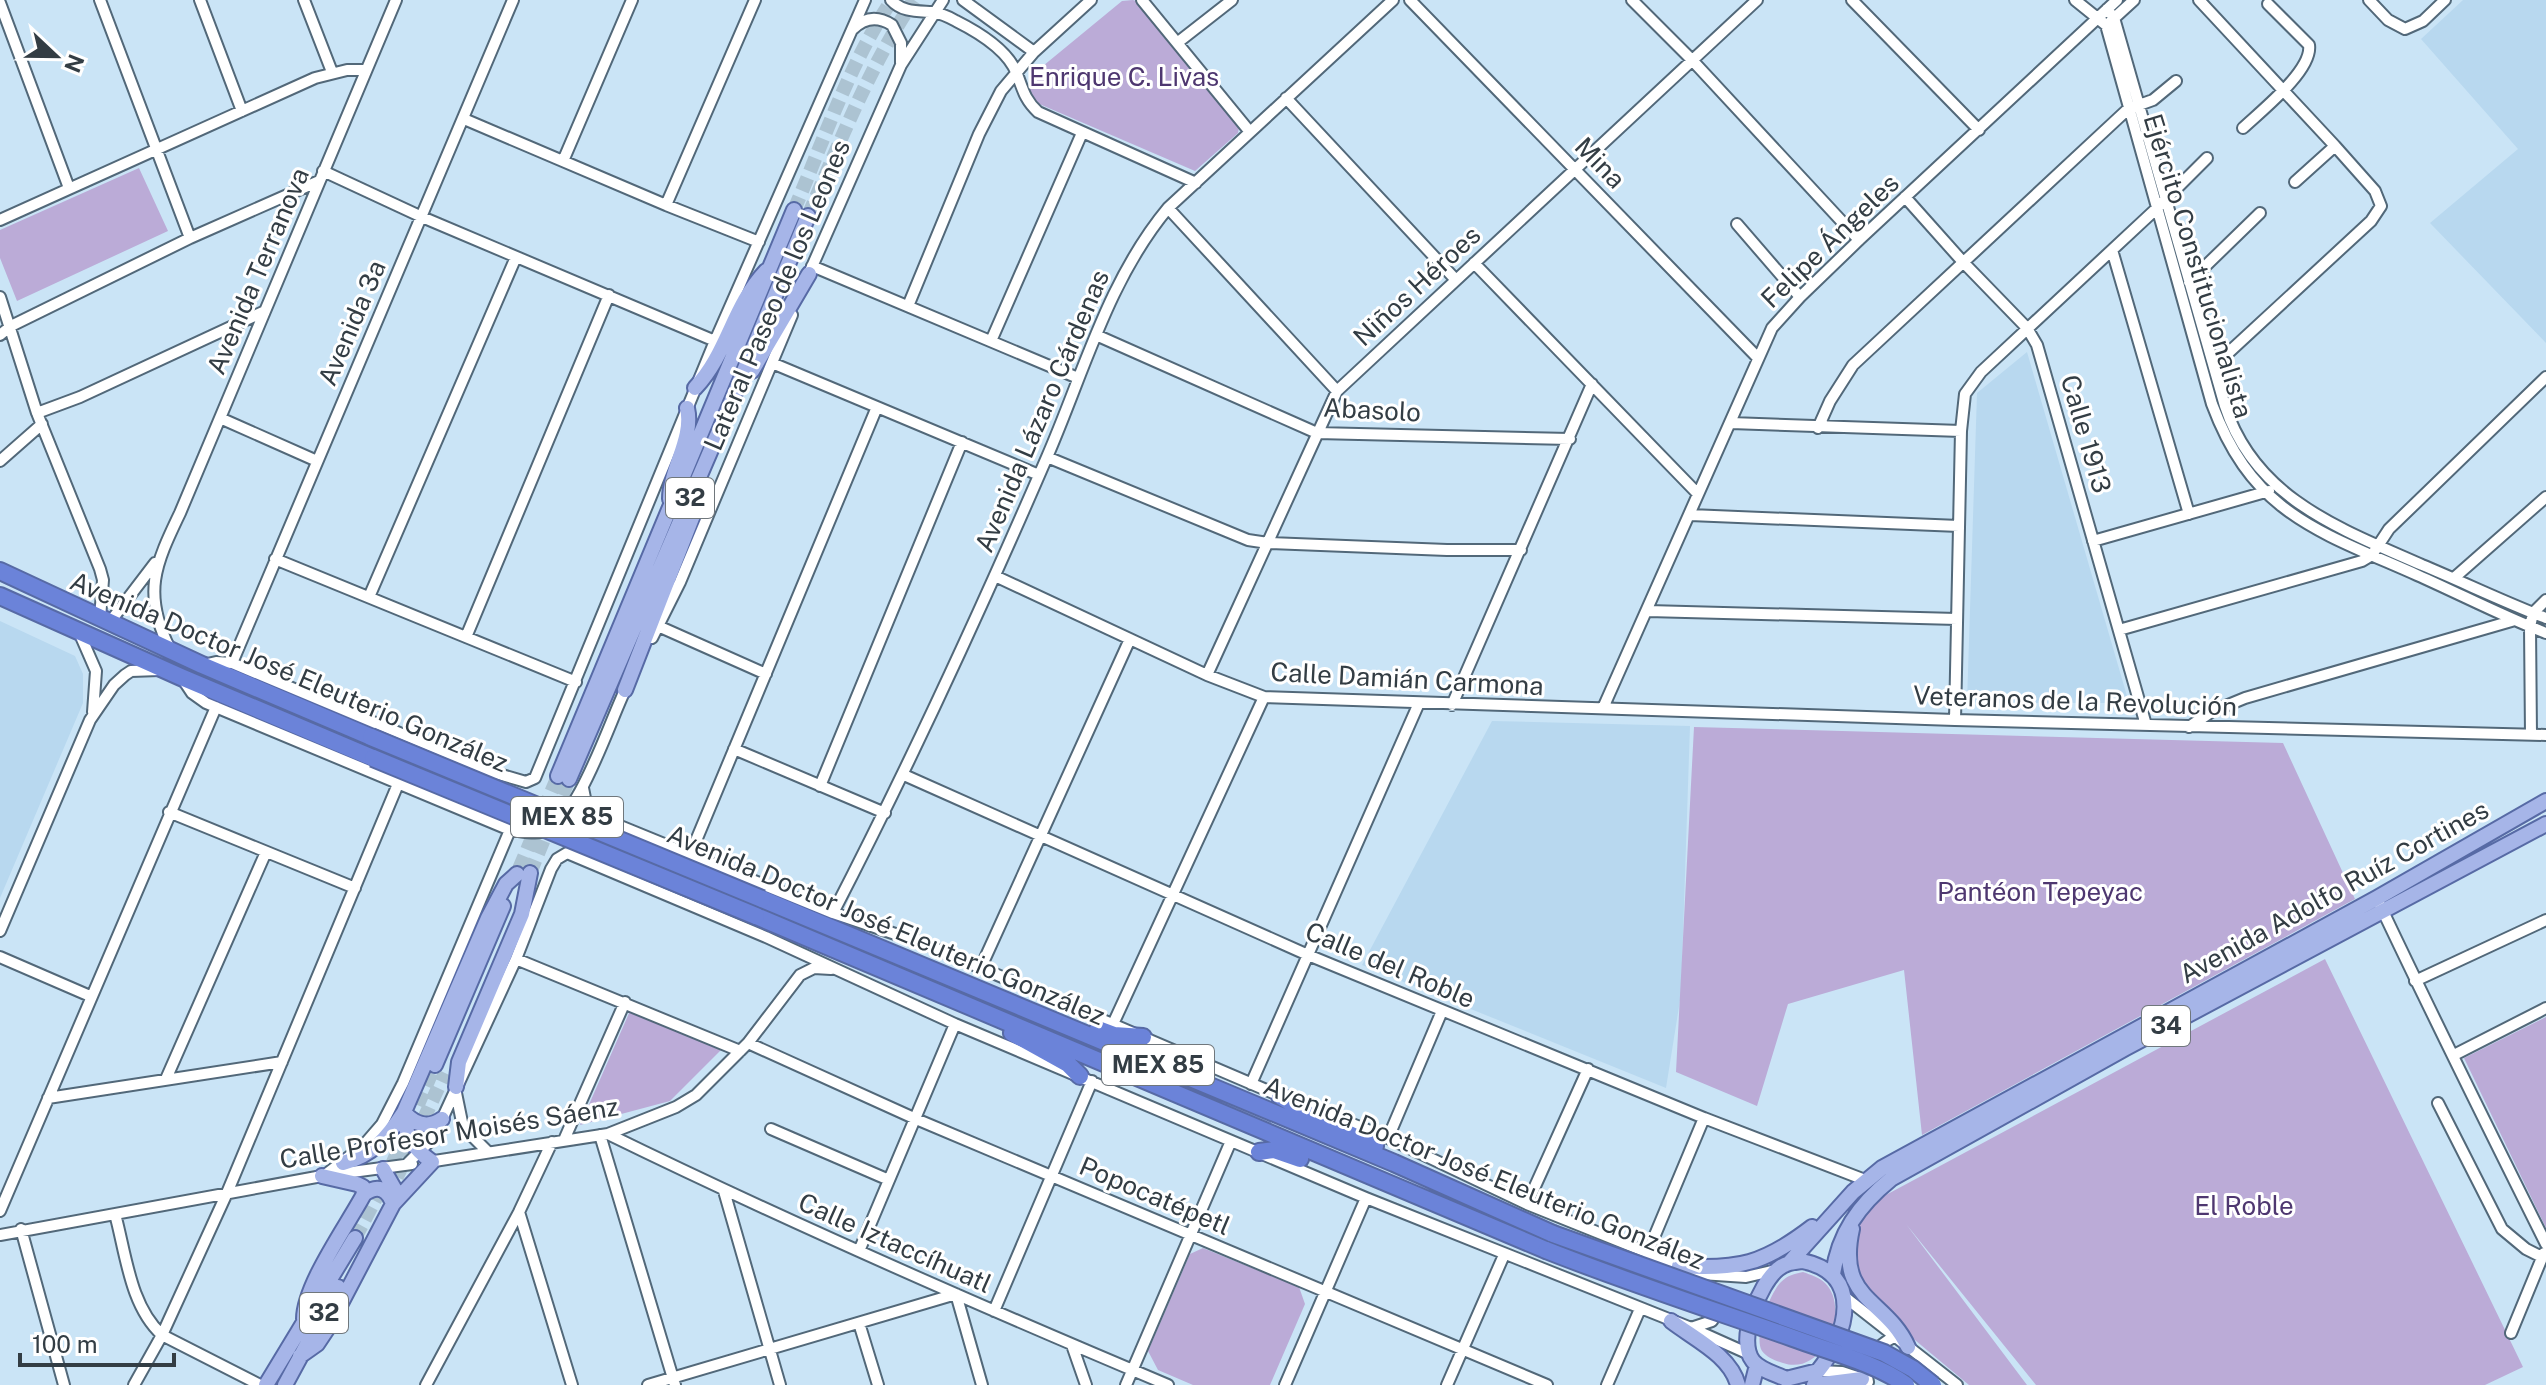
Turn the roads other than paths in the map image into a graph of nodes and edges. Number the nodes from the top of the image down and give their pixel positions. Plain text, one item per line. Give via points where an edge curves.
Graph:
1 (100, 0) edge
2 (200, 0) edge
3 (304, 0) edge
4 (396, 0) edge
5 (513, 0) edge
6 (632, 0) edge
7 (755, 0) edge
8 (865, 0) edge
9 (891, 0) edge
10 (943, 0) edge
11 (963, 0) edge
12 (1091, 0) edge
13 (1142, 0) edge
14 (1232, 0) edge
15 (1393, 0) edge
16 (1410, 0) edge
17 (1632, 0) edge
18 (1757, 0) edge
19 (1852, 0) edge
20 (2075, 0) edge
21 (2117, 0) edge
22 (2134, 0) edge
23 (2199, 0) edge
24 (2369, 0) edge
25 (2445, 0) edge
26 (0, 3) edge
27 (2268, 4) dead end
28 (935, 12) junction
29 (2106, 18) junction
30 (846, 40) junction
31 (1177, 43) junction
32 (1034, 52) junction
33 (1692, 60) junction
34 (901, 65) junction
35 (366, 70) junction
36 (332, 72) junction
37 (1017, 73) junction
38 (2176, 81) dead end
39 (2282, 90) junction
40 (1286, 98) junction
41 (2140, 105) junction
42 (2128, 109) junction
43 (242, 111) junction
44 (464, 119) junction
45 (2243, 128) dead end
46 (1979, 130) junction
47 (1250, 132) junction
48 (1082, 133) junction
49 (2335, 146) junction
50 (156, 148) junction
51 (2207, 158) dead end
52 (563, 161) junction
53 (1575, 169) junction
54 (321, 176) junction
55 (2295, 182) dead end
56 (1196, 183) junction
57 (69, 188) junction
58 (1905, 197) junction
59 (2166, 198) junction
60 (666, 205) junction
61 (1168, 208) junction
62 (2156, 209) junction
63 (2260, 213) dead end
64 (422, 217) junction
65 (0, 220) edge
66 (1737, 224) dead end
67 (190, 238) junction
68 (1859, 240) junction
69 (759, 242) junction
70 (2112, 250) junction
71 (516, 257) junction
72 (1963, 262) junction
73 (1474, 263) junction
74 (772, 265) junction
75 (810, 270) junction
76 (1456, 280) junction
77 (2189, 282) junction
78 (609, 295) junction
79 (0, 297) edge
80 (1800, 297) junction
81 (908, 306) junction
82 (265, 311) junction
83 (11, 326) junction
84 (2027, 328) junction
85 (0, 335) edge
86 (1096, 335) junction
87 (715, 341) junction
88 (991, 341) junction
89 (1757, 357) junction
90 (772, 363) junction
91 (2214, 366) junction
92 (2546, 377) edge
93 (1078, 378) junction
94 (1592, 384) junction
95 (695, 388) junction
96 (1337, 391) junction
97 (877, 407) junction
98 (687, 408) junction
99 (37, 413) junction
100 (220, 418) junction
101 (1731, 423) junction
102 (42, 424) junction
103 (722, 424) junction
104 (1818, 428) junction
105 (1961, 431) junction
106 (1317, 433) junction
107 (1570, 439) junction
108 (962, 442) junction
109 (1047, 457) junction
110 (0, 461) edge
111 (317, 461) junction
112 (1039, 475) junction
113 (2278, 487) junction
114 (2265, 493) junction
115 (1698, 494) junction
116 (2546, 497) edge
117 (670, 511) junction
118 (2189, 514) junction
119 (1690, 515) junction
120 (1959, 526) junction
121 (2093, 541) junction
122 (1268, 543) junction
123 (1521, 550) junction
124 (2375, 550) junction
125 (159, 559) junction
126 (275, 559) junction
127 (0, 571) edge
128 (995, 576) junction
129 (2454, 578) junction
130 (0, 596) edge
131 (369, 597) junction
132 (2546, 600) edge
133 (1648, 611) junction
134 (2533, 613) junction
135 (2546, 618) edge
136 (1957, 619) junction
137 (105, 620) junction
138 (2515, 620) junction
139 (658, 626) junction
140 (2530, 627) junction
141 (2119, 630) junction
142 (79, 632) junction
143 (2546, 633) edge
144 (466, 637) junction
145 (1130, 639) junction
146 (171, 651) junction
147 (232, 663) junction
148 (202, 665) junction
149 (164, 670) junction
150 (766, 674) junction
151 (1207, 675) junction
152 (181, 677) junction
153 (576, 682) junction
154 (625, 690) junction
155 (1264, 697) junction
156 (1419, 703) junction
157 (1452, 705) junction
158 (216, 707) junction
159 (1603, 708) junction
160 (92, 718) junction
161 (1955, 720) junction
162 (2146, 725) junction
163 (2189, 727) junction
164 (2531, 735) junction
165 (2546, 735) edge
166 (734, 749) junction
167 (904, 775) junction
168 (398, 784) junction
169 (820, 786) junction
170 (583, 788) junction
171 (2546, 801) edge
172 (169, 812) junction
173 (885, 813) junction
174 (614, 824) junction
175 (2546, 824) edge
176 (510, 830) junction
177 (1040, 836) junction
178 (675, 848) junction
179 (266, 852) junction
180 (690, 855) junction
181 (604, 868) junction
182 (522, 872) junction
183 (355, 888) junction
184 (657, 891) junction
185 (1173, 895) junction
186 (2377, 898) junction
187 (2383, 912) junction
188 (833, 913) junction
189 (2546, 920) edge
190 (0, 931) edge
191 (1308, 955) junction
192 (0, 957) edge
193 (516, 959) junction
194 (981, 967) junction
195 (845, 972) junction
196 (2415, 981) junction
197 (986, 993) junction
198 (90, 996) junction
199 (625, 1002) junction
200 (2546, 1008) edge
201 (1442, 1011) junction
202 (996, 1018) junction
203 (955, 1024) junction
204 (1113, 1024) junction
205 (1143, 1037) junction
206 (744, 1047) junction
207 (2454, 1055) junction
208 (282, 1062) junction
209 (440, 1069) tunnel mouth
210 (1588, 1069) junction
211 (1086, 1078) junction
212 (166, 1079) junction
213 (403, 1083) junction
214 (1251, 1084) junction
215 (456, 1087) junction
216 (1280, 1096) junction
217 (48, 1098) junction
218 (2438, 1103) dead end
219 (404, 1112) junction
220 (1704, 1118) junction
221 (442, 1119) junction
222 (916, 1119) junction
223 (771, 1129) dead end
224 (604, 1135) junction
225 (1388, 1138) junction
226 (564, 1140) junction
227 (1231, 1141) junction
228 (552, 1142) junction
229 (487, 1151) junction
230 (1259, 1152) junction
231 (420, 1153) junction
232 (432, 1162) junction
233 (343, 1163) junction
234 (1394, 1163) junction
235 (406, 1165) junction
236 (383, 1169) junction
237 (322, 1176) junction
238 (1052, 1176) junction
239 (889, 1180) junction
240 (1865, 1180) junction
241 (1378, 1181) junction
242 (724, 1191) junction
243 (227, 1193) junction
244 (364, 1194) junction
245 (1366, 1198) junction
246 (393, 1204) junction
247 (1527, 1204) junction
248 (1835, 1210) junction
249 (0, 1211) edge
250 (519, 1212) junction
251 (115, 1214) junction
252 (1855, 1215) junction
253 (21, 1229) junction
254 (1189, 1234) junction
255 (0, 1235) edge
256 (2545, 1250) edge
257 (859, 1251) junction
258 (1647, 1254) junction
259 (1504, 1255) junction
260 (1679, 1266) junction
261 (1783, 1266) junction
262 (1701, 1274) junction
263 (1833, 1275) junction
264 (1325, 1291) junction
265 (956, 1294) junction
266 (1846, 1298) junction
267 (1640, 1309) junction
268 (994, 1311) junction
269 (304, 1319) junction
270 (1671, 1321) junction
271 (859, 1323) junction
272 (1691, 1328) junction
273 (2511, 1333) dead end
274 (162, 1335) junction
275 (1894, 1337) junction
276 (1072, 1345) junction
277 (1908, 1347) junction
278 (1463, 1349) junction
279 (769, 1350) junction
280 (300, 1356) junction
281 (1753, 1360) junction
282 (1132, 1369) junction
283 (1816, 1378) edge
284 (674, 1381) edge
285 (1784, 1382) edge
286 (1867, 1382) edge
287 (64, 1385) edge
288 (134, 1385) edge
289 (260, 1385) edge
290 (266, 1385) edge
291 (285, 1385) edge
292 (426, 1385) edge
293 (572, 1385) edge
294 (648, 1385) edge
295 (780, 1385) edge
296 (878, 1385) edge
297 (982, 1385) edge
298 (1086, 1385) edge
299 (1126, 1385) edge
300 (1168, 1385) edge
301 (1285, 1385) edge
302 (1447, 1385) edge
303 (1547, 1385) edge
304 (1607, 1385) edge
305 (1738, 1385) edge
306 (1752, 1385) edge
307 (1906, 1385) edge
308 (1933, 1385) edge
309 (1957, 1385) edge

1 - 50 street
2 - 43 street
3 - 36 street
4 - 35 street, Avenida Terranova
5 - 44 street, Avenida 3a
6 - 52 street
7 - 60 street
8 - 30 street, Lateral Paseo de los Leones
9 - 28 street via 906,10
10 - 28 street, Lateral Paseo de los Leones
11 - 32 street
12 - 32 street
13 - 31 street
14 - 31 street
15 - 40 street, Avenida Lázaro Cárdenas
16 - 53 street, Mina
17 - 33 street
18 - 33 street, Niños Héroes
19 - 46 street
20 - 29 street
21 - 29 street, Felipe Ángeles
22 - 29 street, Felipe Ángeles
23 - 39 street
24 - 25 street via 2405,29 2423,21
26 - 57 street
27 - 39 street via 2309,45 2307,62
28 - 34 street, Lateral Paseo de los Leones
28 - 37 street via 990,42
29 - 41 street, Ejército Constitucionalista
29 - 42 street, Ejército Constitucionalista
29 - 46 street, Felipe Ángeles
30 - 34 street via 862,21 885,20 898,33
30 - 69 street, Lateral Paseo de los Leones
31 - 47 street
32 - 37 street
33 - 53 street, Niños Héroes
33 - 68 street
34 - 75 street, Lateral Paseo de los Leones
35 - 36 street
35 - 54 street, Avenida Terranova
36 - 43 street
37 - 48 street via 1029,104
37 - 81 street via 1001,91 979,134
38 - 41 street
39 - 45 street
39 - 49 street
40 - 47 street, Avenida Lázaro Cárdenas
40 - 76 street
41 - 42 street
41 - 59 street, Ejército Constitucionalista
42 - 62 street, Ejército Constitucionalista
42 - 72 street
43 - 50 street
44 - 52 street
44 - 64 street, Avenida 3a
46 - 58 street, Felipe Ángeles
47 - 56 street, Avenida Lázaro Cárdenas
48 - 56 street
48 - 88 street
49 - 55 street
49 - 91 street via 2375,191 2381,206
50 - 57 street
50 - 67 street
51 - 59 street
52 - 60 street
53 - 73 street, Niños Héroes
53 - 89 street, Mina
54 - 64 street
54 - 67 street
54 - 82 street, Avenida Terranova
56 - 61 street, Avenida Lázaro Cárdenas
57 - 65 street
58 - 68 street, Felipe Ángeles
58 - 72 street, Calle 1913
59 - 62 street
59 - 77 street, Ejército Constitucionalista
60 - 69 street
61 - 86 street, Avenida Lázaro Cárdenas via 1135,251
61 - 96 street
62 - 70 street
62 - 114 street, Ejército Constitucionalista via 2220,426 2242,466
63 - 77 street
64 - 71 street
64 - 111 street, Avenida 3a
66 - 80 street
67 - 83 street
68 - 80 street, Felipe Ángeles
69 - 87 street, Lateral Paseo de los Leones
70 - 84 street
70 - 118 street
71 - 78 street
71 - 131 street
72 - 84 street, Calle 1913
72 - 104 street via 1853,365
73 - 76 street, Niños Héroes
73 - 94 street
74 - 95 main road via 745,296 713,366
74 - 103 main road, 32 via 801,213
74 - 117 main road, 32
75 - 81 street
75 - 90 street, Lateral Paseo de los Leones
75 - 103 main road
76 - 96 street, Niños Héroes
77 - 91 street, Ejército Constitucionalista
78 - 87 street
78 - 144 street
79 - 83 street
80 - 89 street, Felipe Ángeles via 1772,328
81 - 88 street
82 - 99 street
82 - 100 street, Avenida Terranova
83 - 85 street
83 - 99 street
84 - 105 street via 1968,387
84 - 121 street, Calle 1913 via 2037,345
86 - 93 street, Avenida Lázaro Cárdenas
86 - 106 street, Abasolo
87 - 95 street, Lateral Paseo de los Leones
88 - 93 street
89 - 101 street, Felipe Ángeles
90 - 97 street
90 - 139 street, Lateral Paseo de los Leones
91 - 113 street, Ejército Constitucionalista via 2236,437
92 - 124 street via 2389,529
93 - 109 street, Avenida Lázaro Cárdenas
94 - 107 street
94 - 115 street
95 - 98 street, Lateral Paseo de los Leones
96 - 106 street, Niños Héroes
97 - 108 street
97 - 150 street
98 - 117 main road via 689,424 671,482
98 - 153 street, Lateral Paseo de los Leones
99 - 102 street
100 - 111 street
100 - 125 street, Avenida Terranova
101 - 104 street
101 - 115 street, Felipe Ángeles
102 - 110 street
102 - 137 street via 103,580
103 - 117 main road, 32 via 564,777
103 - 154 main road via 702,492
104 - 105 street
105 - 120 street
106 - 107 street, Abasolo
106 - 122 street, Niños Héroes
107 - 123 street
108 - 112 street
108 - 169 street
109 - 112 street, Avenida Lázaro Cárdenas
109 - 122 street via 1230,534
111 - 126 street, Avenida 3a
112 - 128 street, Avenida Lázaro Cárdenas
113 - 114 street
113 - 124 street, Ejército Constitucionalista
114 - 118 street
114 - 124 street, Ejército Constitucionalista via 2319,532
115 - 119 street, Felipe Ángeles
116 - 129 street
118 - 121 street
119 - 120 street
119 - 133 street, Felipe Ángeles
120 - 136 street
121 - 141 street, Calle 1913
122 - 123 street
122 - 151 street, Niños Héroes
123 - 157 street
124 - 129 street, Ejército Constitucionalista
124 - 138 street, Ejército Constitucionalista
124 - 141 street via 2347,566
125 - 137 street, Avenida Terranova
125 - 146 street, Avenida Terranova via 154,605
126 - 131 street
126 - 147 street, Avenida 3a
127 - 137 highway, Avenida Doctor José Eleuterio González / MEX 85
128 - 145 street, Calle Damián Carmona
128 - 167 street, Avenida Lázaro Cárdenas
129 - 134 street, Ejército Constitucionalista
130 - 142 highway, Avenida Doctor José Eleuterio González / MEX 85
131 - 144 street
132 - 134 street
133 - 136 street
133 - 159 street, Felipe Ángeles
134 - 135 street, Ejército Constitucionalista
134 - 140 street
136 - 161 street
137 - 146 highway, Avenida Doctor José Eleuterio González / MEX 85
138 - 140 street, Ejército Constitucionalista
138 - 163 street via 2245,698
139 - 150 street
139 - 154 street, Lateral Paseo de los Leones
140 - 143 street, Ejército Constitucionalista
140 - 164 street
141 - 162 street, Calle 1913
142 - 149 highway, Avenida Doctor José Eleuterio González / MEX 85
142 - 160 street via 96,671
144 - 153 street
145 - 151 street, Calle Damián Carmona
145 - 177 street
146 - 148 highway, Avenida Doctor José Eleuterio González / MEX 85
147 - 148 street
147 - 153 street, Lateral Paseo de los Leones via 526,782 538,772
148 - 197 highway, Avenida Doctor José Eleuterio González / MEX 85, bridge
149 - 152 highway, Avenida Doctor José Eleuterio González / MEX 85
149 - 160 street via 125,675
150 - 166 street
151 - 155 street, Calle Damián Carmona
152 - 158 street via 192,693
152 - 202 highway, Avenida Doctor José Eleuterio González / MEX 85, bridge
154 - 170 street, Lateral Paseo de los Leones
155 - 156 street, Calle Damián Carmona
155 - 185 street
156 - 157 street, Calle Damián Carmona
156 - 191 street
157 - 159 street, Calle Damián Carmona
158 - 168 street
158 - 172 street
159 - 161 street, Veteranos de la Revolución
160 - 190 street
161 - 162 street, Veteranos de la Revolución
162 - 163 street, Veteranos de la Revolución
163 - 164 street, Veteranos de la Revolución
164 - 165 street, Veteranos de la Revolución
166 - 169 street
166 - 180 street
167 - 173 street, Avenida Lázaro Cárdenas
167 - 177 street, Calle del Roble
168 - 176 street
168 - 183 street
169 - 173 street
170 - 174 street, Avenida Doctor José Eleuterio González via 593,815
170 - 176 street, Lateral Paseo de los Leones via 556,824 543,832
171 - 186 main road, Avenida Adolfo Ruíz Cortines / 34
172 - 179 street
172 - 198 street
173 - 188 street, Avenida Lázaro Cárdenas
174 - 178 street, Avenida Doctor José Eleuterio González
174 - 181 street via 618,852
175 - 187 main road, Avenida Adolfo Ruíz Cortines / 34
176 - 213 street
177 - 185 street, Calle del Roble
177 - 194 street
178 - 180 street, Avenida Doctor José Eleuterio González
178 - 184 street via 662,850 648,869
179 - 183 street
179 - 212 street
180 - 188 street, Avenida Doctor José Eleuterio González
181 - 184 street
181 - 193 street via 567,853 557,859
182 - 209 main road
182 - 215 main road via 522,914 459,1062
182 - 219 main road via 506,884 488,918
183 - 208 street
184 - 195 street
185 - 191 street, Calle del Roble
185 - 204 street
186 - 187 street
186 - 240 main road, Avenida Adolfo Ruíz Cortines / 34
187 - 196 street
187 - 252 main road, Avenida Adolfo Ruíz Cortines / 34 via 1920,1161 1875,1192
188 - 194 street, Avenida Doctor José Eleuterio González
189 - 196 street
191 - 201 street, Calle del Roble
191 - 214 street
192 - 198 street
193 - 199 street, Popocatépetl
193 - 215 street
194 - 204 street, Avenida Doctor José Eleuterio González
195 - 203 street
195 - 206 street, Calle Profesor Moisés Sáenz via 807,969
196 - 207 street
197 - 205 highway via 1018,996 1114,1035
197 - 234 highway, Avenida Doctor José Eleuterio González / MEX 85
198 - 217 street
199 - 206 street, Popocatépetl
199 - 226 street
200 - 207 street
201 - 210 street, Calle del Roble
201 - 225 street
202 - 211 highway via 1014,1036
202 - 241 highway, Avenida Doctor José Eleuterio González / MEX 85
203 - 211 street
203 - 222 street
204 - 205 street, Avenida Doctor José Eleuterio González
205 - 214 street, Avenida Doctor José Eleuterio González
206 - 222 street, Popocatépetl
206 - 224 street, Calle Profesor Moisés Sáenz via 696,1095
207 - 256 street
208 - 212 street
208 - 243 street
210 - 220 street, Calle del Roble
210 - 247 street
211 - 227 street
211 - 238 street
212 - 217 street
213 - 219 street
213 - 233 street via 373,1137
214 - 216 street, Avenida Doctor José Eleuterio González
215 - 221 street
215 - 229 street via 463,1127
216 - 225 street, Avenida Doctor José Eleuterio González
216 - 234 highway via 1365,1139
217 - 249 street
218 - 256 street via 2502,1229 2526,1249
219 - 221 main road via 425,1126
219 - 231 main road via 408,1139
219 - 233 main road via 372,1151
220 - 240 street, Calle del Roble
220 - 258 street
221 - 231 street
222 - 238 street, Popocatépetl
222 - 239 street
223 - 239 street
224 - 226 street, Calle Profesor Moisés Sáenz
224 - 242 street, Calle Iztaccíhuatl
224 - 284 street
225 - 247 street, Avenida Doctor José Eleuterio González
226 - 228 street, Calle Profesor Moisés Sáenz
227 - 230 street
227 - 254 street
228 - 229 street, Calle Profesor Moisés Sáenz
228 - 250 street
229 - 232 street, Calle Profesor Moisés Sáenz
230 - 241 highway via 1282,1152 1361,1184
230 - 245 street
231 - 232 main road
231 - 235 street
232 - 235 street, Calle Profesor Moisés Sáenz
232 - 246 main road
233 - 237 street
234 - 308 highway, Avenida Doctor José Eleuterio González / MEX 85, bridge via 1553,1234 1884,1353
235 - 236 street, Calle Profesor Moisés Sáenz
236 - 237 street, Calle Profesor Moisés Sáenz
236 - 246 main road via 395,1190
237 - 243 street, Calle Profesor Moisés Sáenz
237 - 244 main road via 357,1184
238 - 254 street, Popocatépetl
238 - 268 street
239 - 257 street
240 - 248 main road, Avenida Adolfo Ruíz Cortines / 34
241 - 307 highway, Avenida Doctor José Eleuterio González / MEX 85, bridge
242 - 257 street, Calle Iztaccíhuatl
242 - 279 street
243 - 251 street, Calle Profesor Moisés Sáenz
243 - 274 street
244 - 246 main road via 385,1190
244 - 269 main road via 312,1287
245 - 259 street
245 - 264 street
246 - 280 main road via 329,1326
247 - 258 street, Avenida Doctor José Eleuterio González
248 - 260 main road via 1764,1259 1720,1267
248 - 261 main road, Avenida Adolfo Ruíz Cortines / 34
250 - 292 street
250 - 293 street
251 - 253 street, Calle Profesor Moisés Sáenz
251 - 274 street via 138,1303
252 - 263 main road, Avenida Adolfo Ruíz Cortines / 34
252 - 277 main road via 1849,1254 1854,1281
253 - 255 street, Calle Profesor Moisés Sáenz
253 - 287 street
254 - 264 street, Popocatépetl
254 - 282 street
256 - 273 street
257 - 265 street, Calle Iztaccíhuatl
258 - 260 street, Avenida Doctor José Eleuterio González
259 - 267 street
259 - 278 street
260 - 262 street, Avenida Doctor José Eleuterio González
261 - 262 street, Avenida Doctor José Eleuterio González via 1746,1277
261 - 263 main road via 1813,1263
261 - 281 main road, 34 via 1759,1298 1748,1328
262 - 272 street via 1719,1289 1721,1306 1712,1321
263 - 266 main road
264 - 278 street, Popocatépetl
264 - 301 street
265 - 268 street, Calle Iztaccíhuatl
265 - 271 street
265 - 297 street
266 - 275 street
266 - 283 main road via 1835,1343
267 - 270 street
267 - 304 street
268 - 276 street, Calle Iztaccíhuatl
269 - 280 main road, 32 via 359,1240
269 - 290 main road, 32
270 - 272 street
270 - 305 main road via 1724,1359
271 - 279 street
271 - 296 street
272 - 281 street
274 - 288 street
274 - 289 street
275 - 277 street
275 - 286 street via 1874,1354
276 - 282 street, Calle Iztaccíhuatl
276 - 298 street
277 - 309 street
278 - 302 street
278 - 303 street, Popocatépetl
279 - 284 street
279 - 295 street
280 - 291 main road, 32
281 - 285 main road
281 - 306 main road, 34
282 - 299 street
282 - 300 street, Calle Iztaccíhuatl
283 - 285 main road
283 - 286 main road
284 - 294 street

